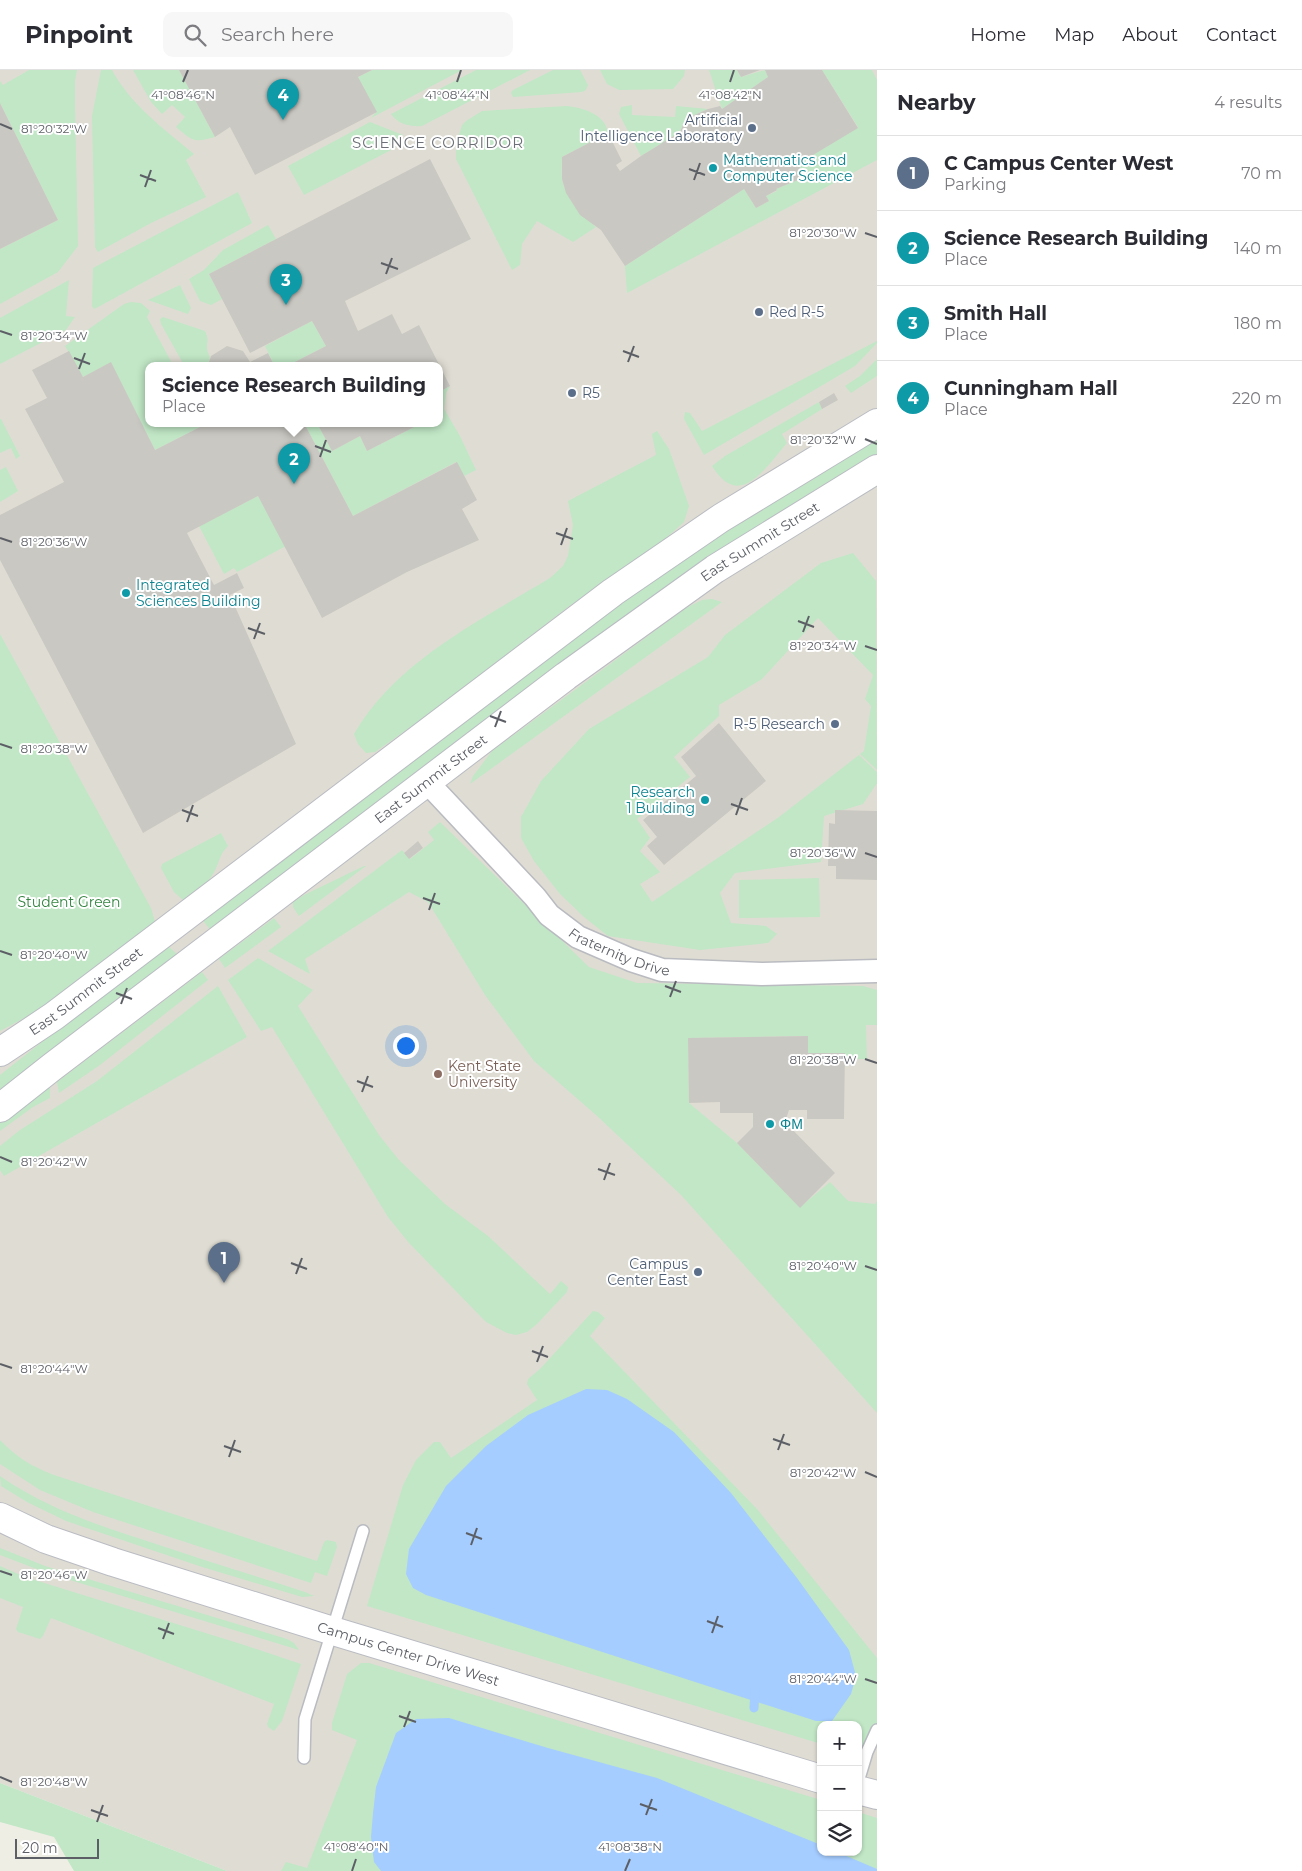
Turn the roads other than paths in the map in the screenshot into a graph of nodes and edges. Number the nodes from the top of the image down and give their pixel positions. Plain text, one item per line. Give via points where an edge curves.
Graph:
1 (877, 423) edge
2 (877, 469) edge
3 (427, 782) junction
4 (877, 971) edge
5 (0, 1052) edge
6 (0, 1108) edge
7 (0, 1517) edge
8 (363, 1531) dead end
9 (333, 1631) junction
10 (877, 1730) edge
11 (304, 1758) dead end
12 (862, 1769) edge
13 (817, 1777) edge
14 (862, 1791) edge
15 (877, 1796) edge

1 - 5 main road, East Summit Street via 721,518 613,592 54,1016
2 - 3 main road, East Summit Street via 715,569 566,676
3 - 4 street, Fraternity Drive via 549,915 578,937 630,960 662,970 762,974
3 - 6 main road, East Summit Street
7 - 9 main road, Campus Center Drive West via 46,1539 113,1562
8 - 9 lane
9 - 11 lane via 305,1719
9 - 13 main road, Campus Center Drive West
10 - 12 lane
14 - 15 main road

